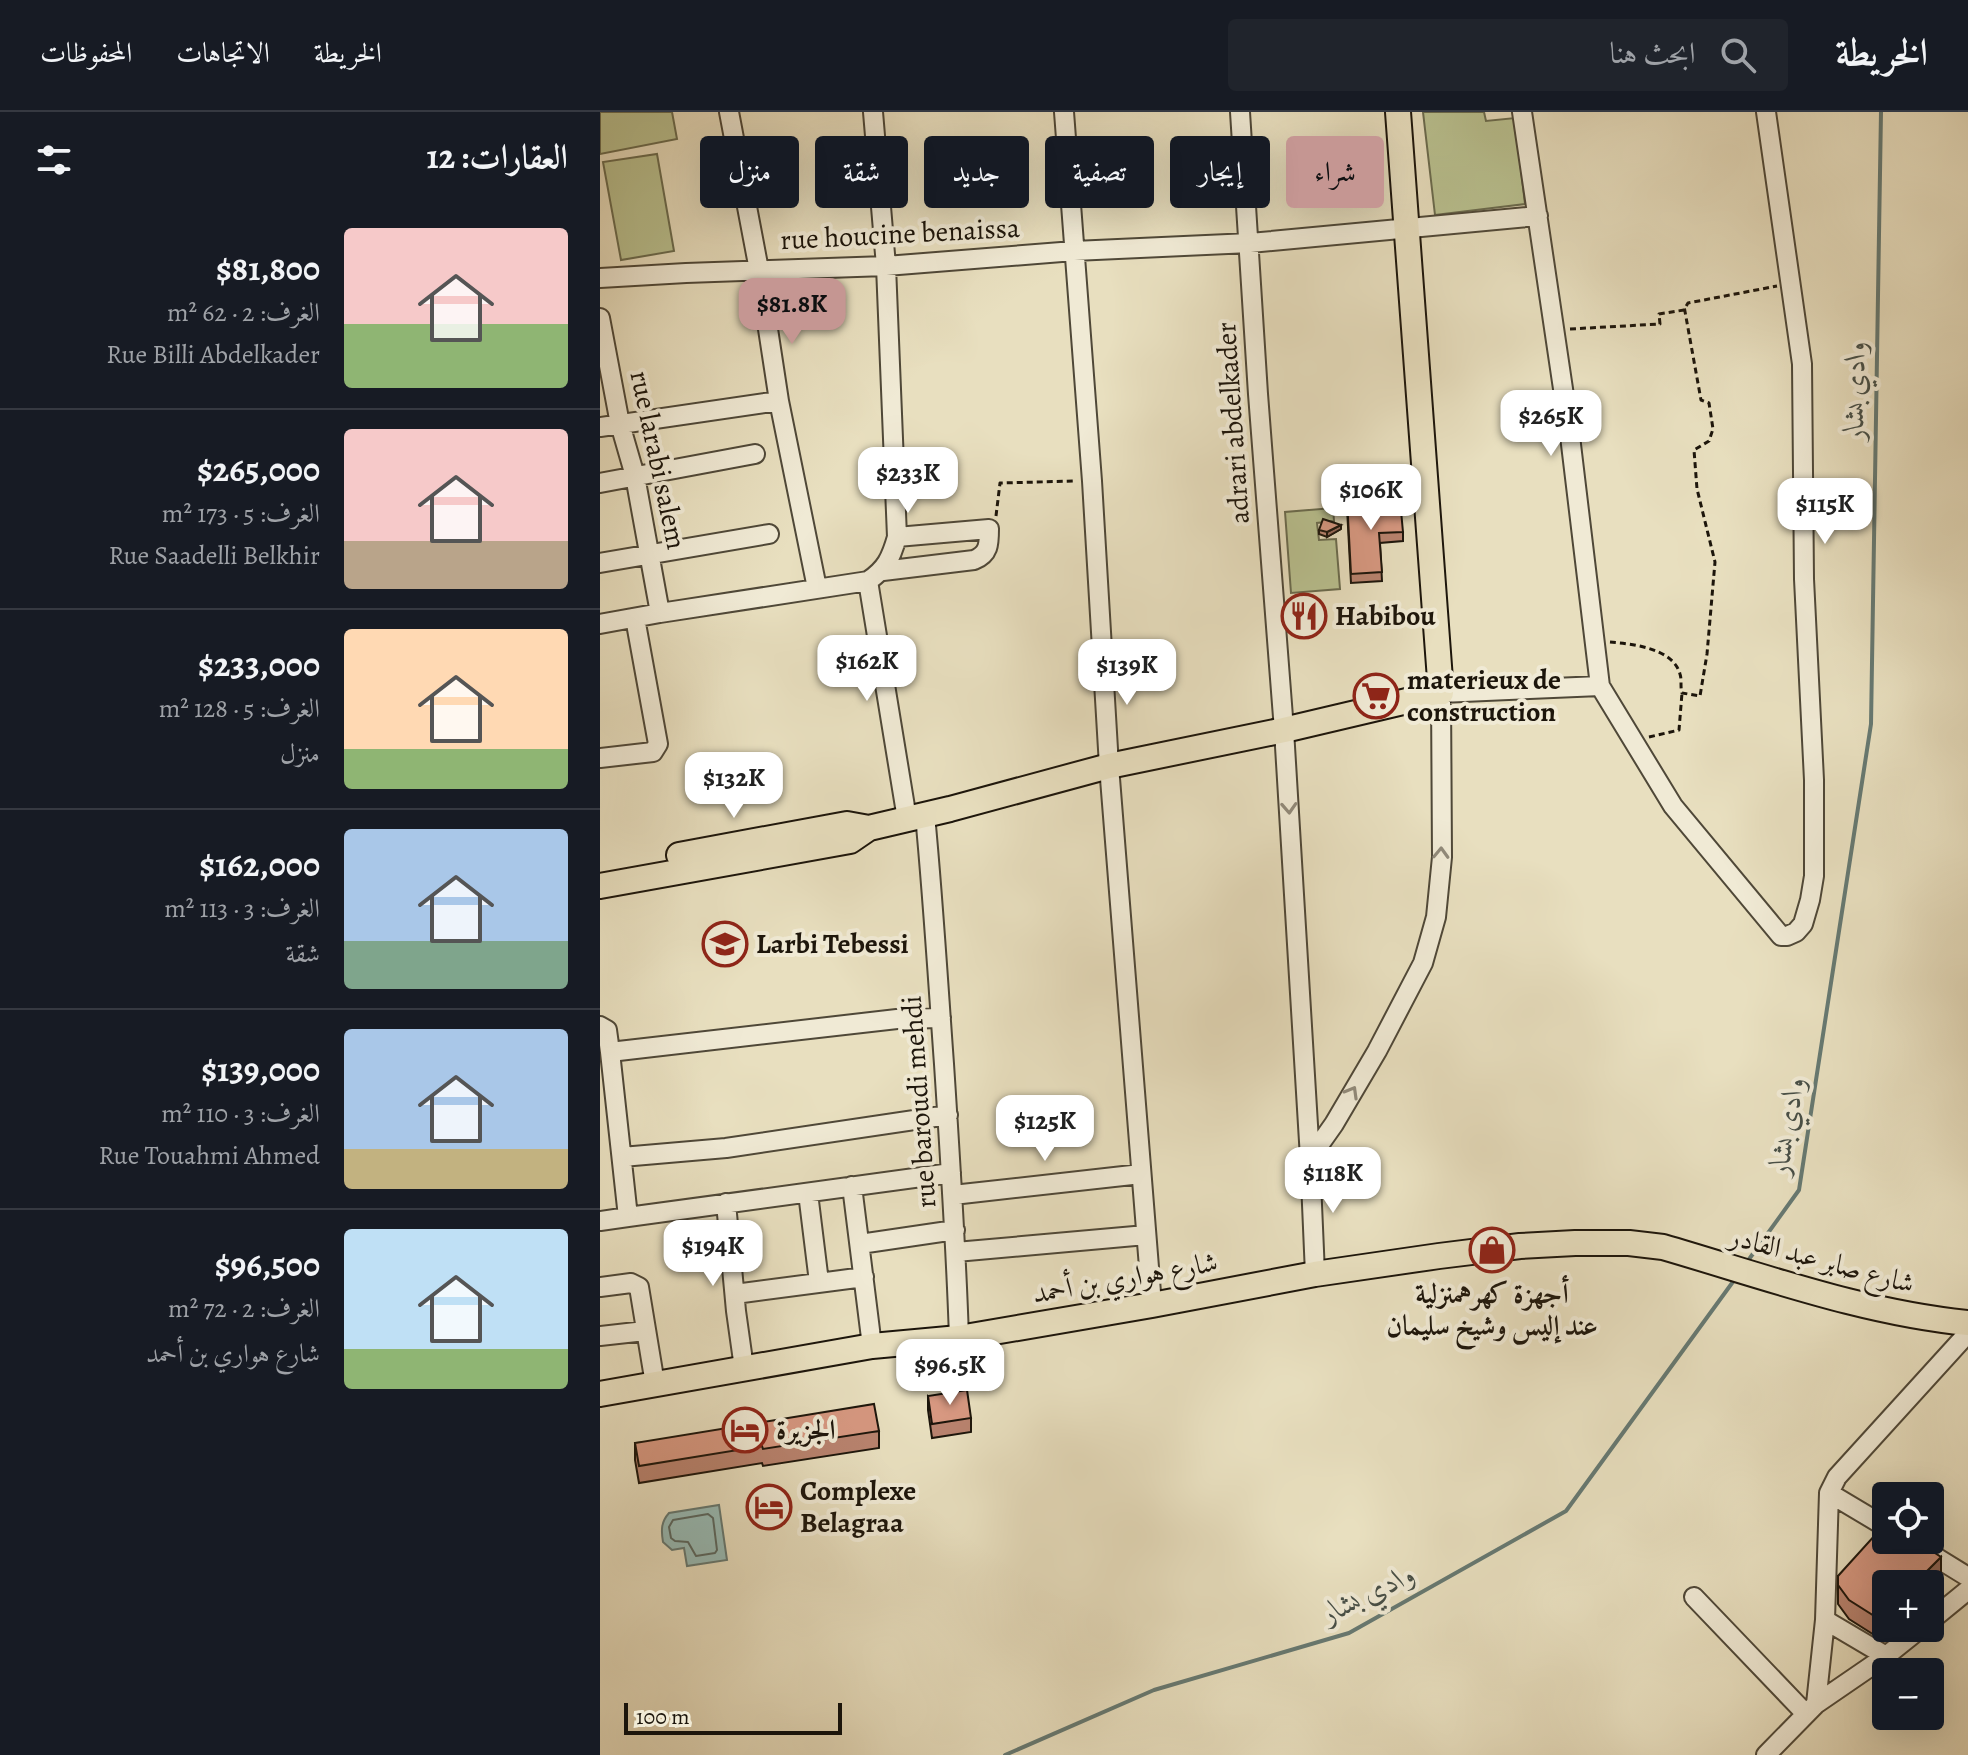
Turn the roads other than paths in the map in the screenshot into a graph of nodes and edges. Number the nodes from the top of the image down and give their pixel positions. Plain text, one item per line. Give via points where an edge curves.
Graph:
1 (729, 112) edge
2 (873, 112) edge
3 (1064, 112) edge
4 (1240, 112) edge
5 (1398, 112) edge
6 (1522, 112) edge
7 (1766, 112) edge
8 (1538, 216) junction
9 (1407, 228) junction
10 (1250, 243) junction
11 (1074, 251) junction
12 (886, 266) junction
13 (759, 270) junction
14 (600, 278) edge
15 (600, 318) edge
16 (605, 372) edge
17 (779, 401) junction
18 (620, 424) junction
19 (600, 427) edge
20 (755, 454) dead end
21 (635, 476) junction
22 (600, 483) edge
23 (769, 534) dead end
24 (897, 537) junction
25 (649, 555) junction
26 (600, 563) edge
27 (875, 576) junction
28 (817, 588) junction
29 (660, 613) junction
30 (635, 618) junction
31 (600, 624) edge
32 (1600, 686) junction
33 (1441, 693) junction
34 (1284, 730) junction
35 (600, 757) edge
36 (1109, 766) junction
37 (916, 817) junction
38 (869, 828) junction
39 (600, 869) edge
40 (600, 886) edge
41 (941, 1018) junction
42 (600, 1026) edge
43 (610, 1052) junction
44 (948, 1115) junction
45 (622, 1157) junction
46 (1310, 1158) junction
47 (951, 1173) junction
48 (1141, 1174) junction
49 (852, 1186) junction
50 (808, 1193) junction
51 (953, 1195) junction
52 (726, 1203) junction
53 (628, 1217) junction
54 (600, 1221) edge
55 (955, 1230) junction
56 (1146, 1235) junction
57 (860, 1244) junction
58 (1663, 1247) joint
59 (956, 1252) junction
60 (1315, 1274) junction
61 (864, 1277) junction
62 (819, 1282) junction
63 (600, 1287) edge
64 (735, 1294) junction
65 (1152, 1305) junction
66 (1968, 1323) edge
67 (645, 1331) junction
68 (1968, 1333) edge
69 (600, 1336) edge
70 (959, 1338) junction
71 (872, 1346) junction
72 (744, 1368) junction
73 (655, 1384) junction
74 (600, 1394) edge
75 (1829, 1493) junction
76 (1872, 1519) edge
77 (1931, 1554) edge
78 (1968, 1577) edge
79 (1968, 1590) edge
80 (1694, 1597) dead end
81 (1944, 1610) edge
82 (1825, 1620) junction
83 (1904, 1642) edge
84 (1886, 1656) junction
85 (1811, 1709) junction
86 (1766, 1755) edge

1 - 13 street
2 - 12 street
3 - 11 street
4 - 10 street, adrari abdelkader
5 - 9 main road
6 - 8 street
7 - 32 street via 1802,364 1814,876 1803,924 1796,932 1781,936 1673,806
8 - 9 street, rue houcine benaissa
8 - 32 street
9 - 10 street, rue houcine benaissa
9 - 33 main road
10 - 11 street, rue houcine benaissa
10 - 34 street, adrari abdelkader
11 - 12 street, rue houcine benaissa
11 - 36 street
12 - 13 street, rue houcine benaissa
12 - 24 street
13 - 14 street, rue houcine benaissa
13 - 17 street
15 - 16 street, rue larabi salem
16 - 18 street, rue larabi salem
17 - 18 street
17 - 28 street
18 - 19 street
18 - 21 street, rue larabi salem
20 - 21 street
21 - 22 street
21 - 25 street, rue larabi salem
23 - 25 street
24 - 27 street
24 - 27 street via 989,529 988,548 974,560
25 - 26 street
25 - 29 street, rue larabi salem
27 - 28 street
27 - 37 street, rue baroudi mehdi
28 - 29 street
29 - 30 street
30 - 31 street
30 - 35 street via 640,672 657,748
32 - 33 street
33 - 34 main road
46 -> 33 street via 1377,1051 1423,963 1436,917 1442,857
34 - 36 main road
34 -> 46 street, adrari abdelkader
36 - 37 main road
36 - 48 street
37 - 38 main road
37 - 41 street, rue baroudi mehdi via 933,902
38 - 39 main road via 847,824
38 - 40 main road via 850,841
41 - 43 street
41 - 44 street, rue baroudi mehdi
42 - 43 street via 607,1030
43 - 45 street
44 - 45 street via 726,1148
44 - 47 street, rue baroudi mehdi
45 - 53 street
46 - 60 street, adrari abdelkader
47 - 49 street
47 - 51 street, rue baroudi mehdi
48 - 51 street
48 - 56 street
49 - 50 street
49 - 57 street
50 - 52 street
50 - 62 street
51 - 55 street, rue baroudi mehdi
52 - 53 street
52 - 64 street
53 - 54 street
55 - 57 street
55 - 59 street, rue baroudi mehdi
56 - 59 street
56 - 65 street
57 - 61 street
58 - 60 main road, شارع هواري بن أحمد via 1520,1246
58 - 66 main road, شارع صابر عبد القادر via 1871,1307
59 - 70 street, rue baroudi mehdi
60 - 65 main road, شارع هواري بن أحمد
61 - 62 street
61 - 71 street
62 - 64 street
63 - 67 street via 637,1285
64 - 72 street
65 - 70 main road, شارع هواري بن أحمد
67 - 69 street
67 - 73 street
68 - 75 street via 1837,1477
70 - 71 main road, شارع هواري بن أحمد
71 - 72 main road, شارع هواري بن أحمد
72 - 73 main road, شارع هواري بن أحمد
73 - 74 main road, شارع هواري بن أحمد
75 - 76 street
75 - 82 street
77 - 78 street
79 - 81 street
80 - 85 street
82 - 84 street
82 - 85 street
83 - 84 street
84 - 85 street
85 - 86 street

